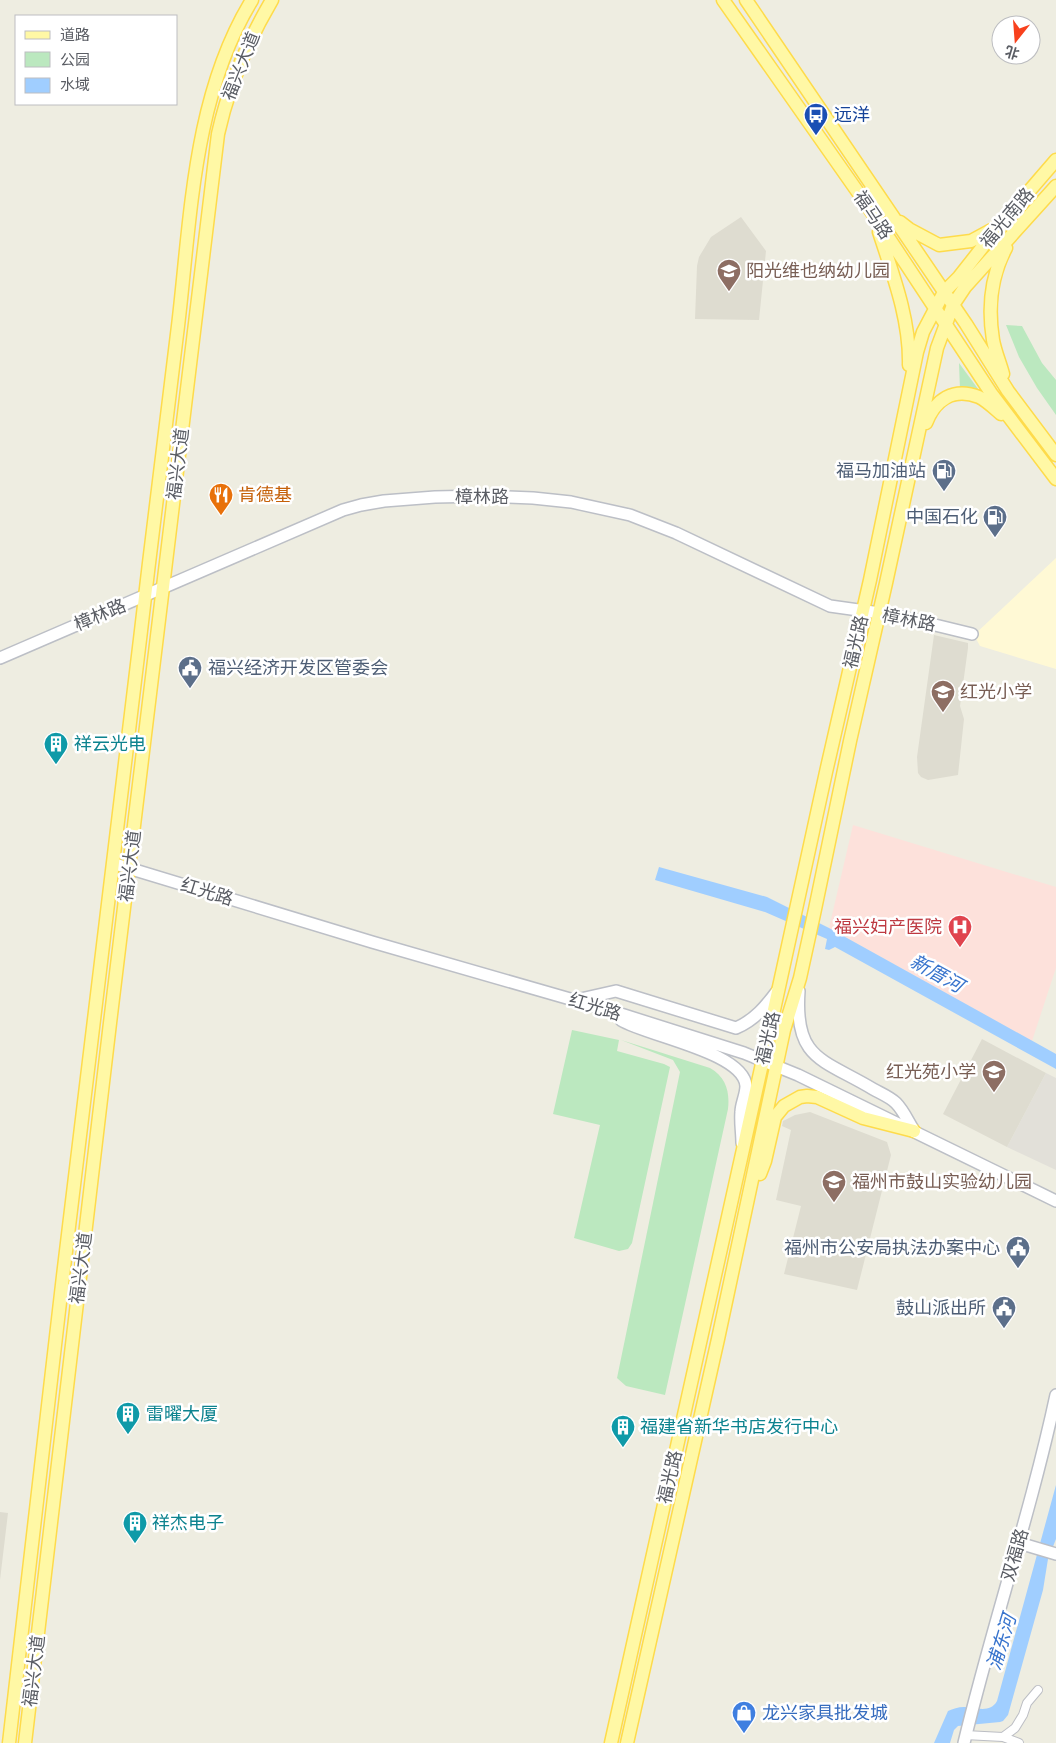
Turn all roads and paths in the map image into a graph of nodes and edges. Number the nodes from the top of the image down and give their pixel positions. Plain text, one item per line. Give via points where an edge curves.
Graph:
1 (252, 0) edge
2 (272, 0) edge
3 (723, 0) edge
4 (746, 0) edge
5 (1056, 160) edge
6 (1056, 186) edge
7 (873, 215) junction
8 (893, 217) junction
9 (999, 226) junction
10 (1015, 232) junction
11 (962, 282) junction
12 (944, 292) junction
13 (954, 305) junction
14 (935, 308) junction
15 (946, 324) junction
16 (909, 389) junction
17 (1008, 391) junction
18 (1015, 425) junction
19 (915, 451) junction
20 (1056, 455) edge
21 (1056, 479) edge
22 (162, 589) junction
23 (145, 595) junction
24 (863, 612) junction
25 (879, 614) junction
26 (972, 634) dead end
27 (0, 658) edge
28 (114, 864) junction
29 (130, 868) junction
30 (800, 978) junction
31 (779, 988) junction
32 (574, 1000) junction
33 (605, 1009) junction
34 (762, 1060) junction
35 (777, 1065) junction
36 (914, 1131) junction
37 (742, 1148) junction
38 (748, 1201) junction
39 (1056, 1201) edge
40 (1056, 1395) edge
41 (1018, 1543) junction
42 (1055, 1554) edge
43 (1038, 1690) dead end
44 (965, 1736) edge
45 (1003, 1737) junction
46 (9, 1743) edge
47 (25, 1743) edge
48 (611, 1743) edge
49 (627, 1743) edge
50 (1019, 1743) edge

1 - 23 main road, 福兴大道 via 220,68 197,157
2 - 22 main road, 福兴大道 via 238,67 218,134
3 - 7 main road, 福马路
4 - 8 main road, 福马路
5 - 9 main road, 福光南路
6 - 10 main road, 福光南路
7 - 14 main road, 福马路
7 - 16 main road via 902,308 909,345
8 - 9 main road via 940,245 971,241
8 - 12 main road, 福马路
9 - 11 main road, 福光南路
10 - 11 main road, 福光南路
10 - 17 main road via 999,261 990,298 993,340
11 - 12 main road, 福光路
11 - 13 main road, 福光路
12 - 13 main road, 福马路
12 - 14 main road, 福光路
13 - 15 main road, 福光路
13 - 17 main road, 福马路
14 - 15 main road, 福马路
14 - 16 main road, 福光路 via 923,332
15 - 18 main road, 福马路
15 - 19 main road, 福光路 via 937,348
16 - 24 main road, 福光路
17 - 20 main road, 福马路
18 - 19 main road via 979,397 955,394 936,405
18 - 21 main road, 福马路
19 - 25 main road, 福光路
22 - 23 main road, 樟林路
22 - 24 main road, 樟林路 via 317,520 361,505 482,496 571,502 648,521 830,606
22 - 29 main road, 福兴大道
23 - 27 main road, 樟林路
23 - 28 main road, 福兴大道
24 - 25 main road, 樟林路
24 - 31 main road, 福光路
25 - 26 main road, 樟林路
25 - 30 main road, 福光路
28 - 29 main road, 红光路
28 - 46 main road, 福兴大道
29 - 32 main road, 红光路
29 - 47 main road, 福兴大道
30 - 35 main road, 福光路
30 - 36 main road via 798,1019 806,1043 819,1059 896,1103
31 - 32 main road via 762,1011 736,1028 616,992
31 - 34 main road, 福光路
32 - 33 main road, 红光路
33 - 34 main road, 红光路
33 - 37 main road via 636,1028 700,1048 737,1068 746,1085 740,1113
34 - 35 main road, 红光路
34 - 37 main road, 福光路
35 - 36 main road, 红光路
35 - 38 main road, 福光路
36 - 38 main road via 870,1121 817,1097 800,1097 784,1106 775,1117 765,1161
36 - 39 main road, 红光路
37 - 48 main road, 福光路
38 - 49 main road, 福光路
40 - 41 main road, 双福路
41 - 42 main road
41 - 44 main road, 双福路
43 - 45 street via 1027,1703 1015,1728
44 - 45 street
45 - 50 street

